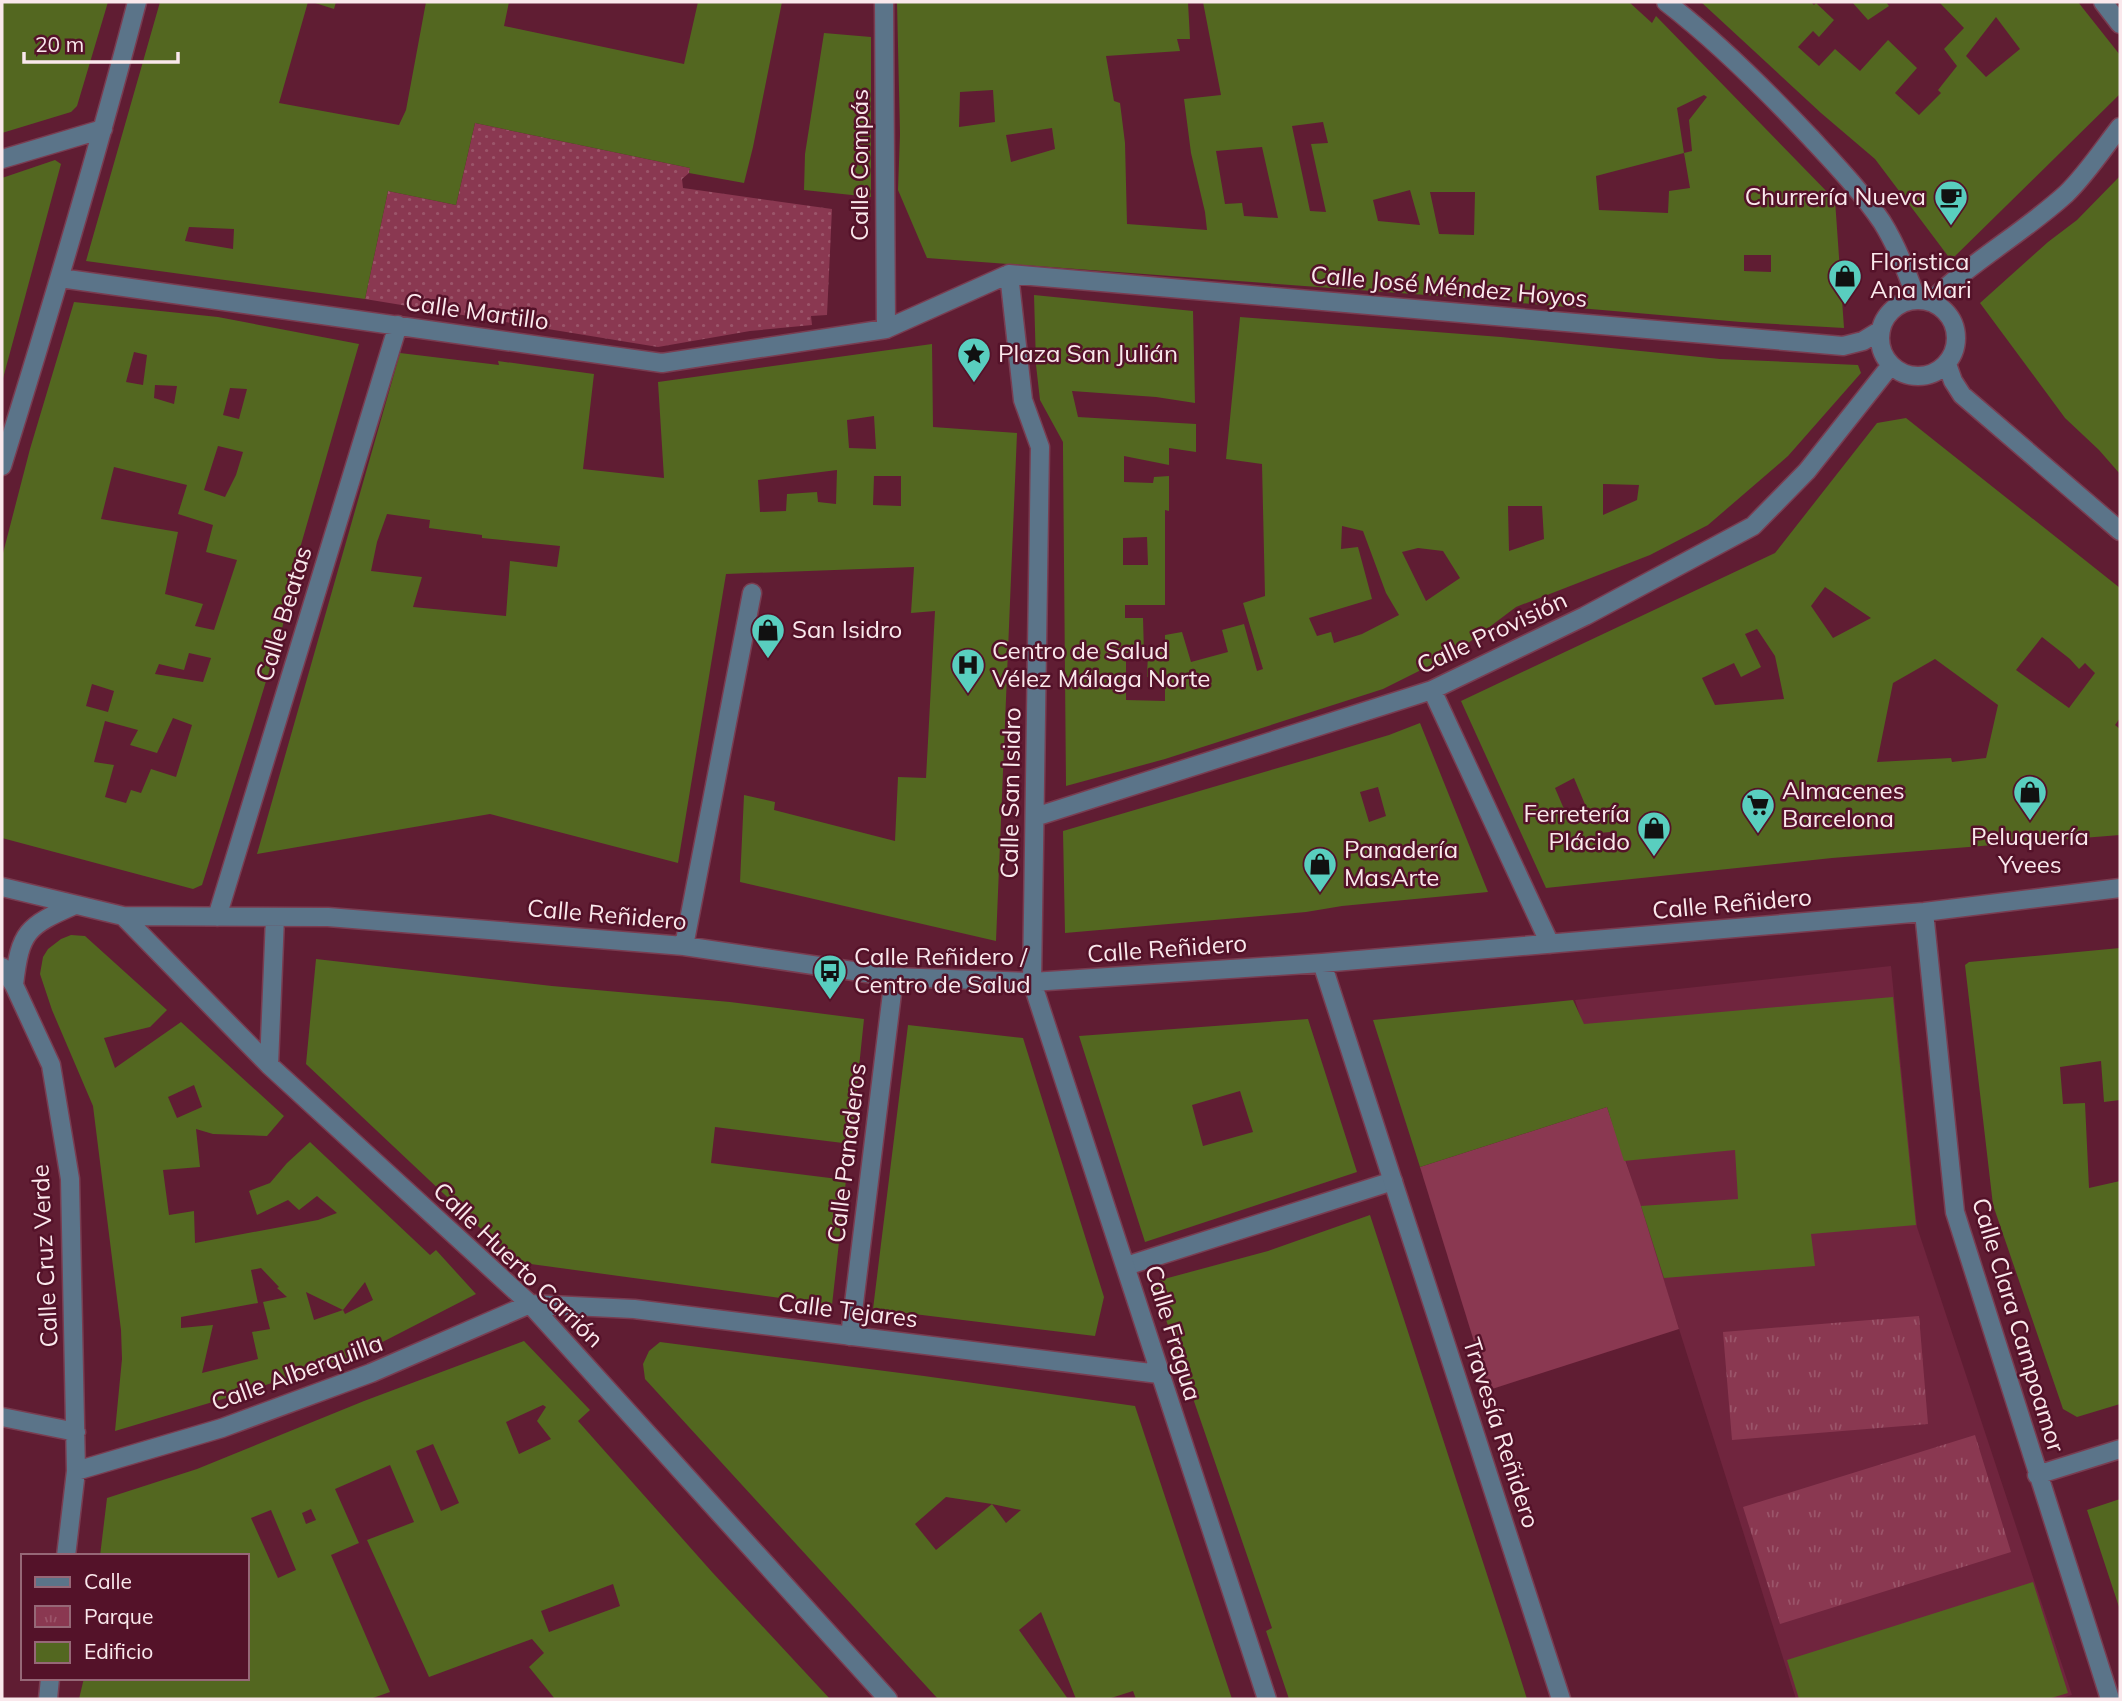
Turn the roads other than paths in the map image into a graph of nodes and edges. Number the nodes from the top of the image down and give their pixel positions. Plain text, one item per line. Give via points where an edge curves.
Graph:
1 (137, 2) edge
2 (884, 2) edge
3 (1666, 2) edge
4 (2103, 2) edge
5 (2120, 24) edge
6 (2120, 127) edge
7 (103, 129) junction
8 (2, 159) edge
9 (1009, 274) junction
10 (60, 278) junction
11 (1924, 301) junction
12 (398, 325) junction
13 (886, 329) junction
14 (1881, 330) junction
15 (1947, 364) junction
16 (1891, 365) junction
17 (2, 466) edge
18 (2120, 531) edge
19 (752, 593) dead end
20 (1432, 690) junction
21 (1035, 817) junction
22 (2, 887) edge
23 (2120, 888) edge
24 (75, 905) junction
25 (1924, 912) junction
26 (123, 916) junction
27 (217, 917) junction
28 (275, 917) junction
29 (1550, 944) junction
30 (684, 946) junction
31 (1322, 963) junction
32 (2, 967) edge
33 (894, 977) junction
34 (1032, 982) junction
35 (14, 985) junction
36 (269, 1065) junction
37 (1393, 1181) junction
38 (1126, 1266) junction
39 (530, 1304) junction
40 (850, 1336) junction
41 (1159, 1374) junction
42 (2, 1417) edge
43 (76, 1432) junction
44 (2120, 1448) edge
45 (76, 1471) junction
46 (2037, 1475) junction
47 (66, 1554) edge
48 (50, 1680) edge
49 (48, 1699) edge
50 (888, 1699) edge
51 (1267, 1699) edge
52 (1562, 1699) edge
53 (2110, 1699) edge

1 - 7 street
2 - 13 street, Calle Compás
3 - 11 street via 1731,57 1850,180 1882,223
4 - 5 street
6 - 11 street via 2067,193
7 - 8 street
7 - 10 street
9 - 13 street
9 - 14 street, Calle José Méndez Hoyos via 1843,346
9 - 21 street, Calle San Isidro via 1023,400 1041,447
10 - 12 street, Calle Martillo
10 - 17 street
11 - 14 street via 1894,308
11 - 15 street via 1941,307 1955,329 1957,341
12 - 13 street, Calle Martillo via 662,363
12 - 27 street, Calle Beatas
14 - 16 street via 1880,343
15 - 16 street via 1926,376 1901,373
15 - 18 street via 1962,395
16 - 20 street, Calle Provisión via 1807,471 1753,526 1585,616
19 - 30 street
20 - 21 street, Calle Provisión
20 - 29 street
21 - 34 street, Calle San Isidro
22 - 24 street, Calle Reñidero
23 - 25 street, Calle Reñidero
24 - 26 street, Calle Reñidero
24 - 35 street via 41,919 26,935 17,957
25 - 29 street, Calle Reñidero
25 - 46 street, Calle Clara Campoamor via 1955,1212
26 - 27 street, Calle Reñidero
26 - 36 street, Calle Huerto Carrión
27 - 28 street, Calle Reñidero
28 - 30 street, Calle Reñidero
28 - 36 street
29 - 31 street, Calle Reñidero
30 - 33 street, Calle Reñidero
31 - 34 street, Calle Reñidero
31 - 37 street, Travesía Reñidero
32 - 35 street, Calle Cruz Verde
33 - 34 street, Calle Reñidero
33 - 40 street, Calle Panaderos
34 - 38 street, Calle Fragua
35 - 43 street, Calle Cruz Verde via 51,1065 70,1179
36 - 39 street, Calle Huerto Carrión
37 - 38 street
37 - 52 street, Travesía Reñidero
38 - 41 street, Calle Fragua
39 - 40 street, Calle Tejares via 634,1309
39 - 45 street, Calle Alberquilla via 371,1373 222,1428
39 - 50 street, Calle Huerto Carrión
40 - 41 street, Calle Tejares
41 - 51 street, Calle Fragua
42 - 43 street
43 - 45 street, Calle Cruz Verde
44 - 46 street
45 - 47 street, Calle Cruz Verde
46 - 53 street, Calle Clara Campoamor
48 - 49 street

